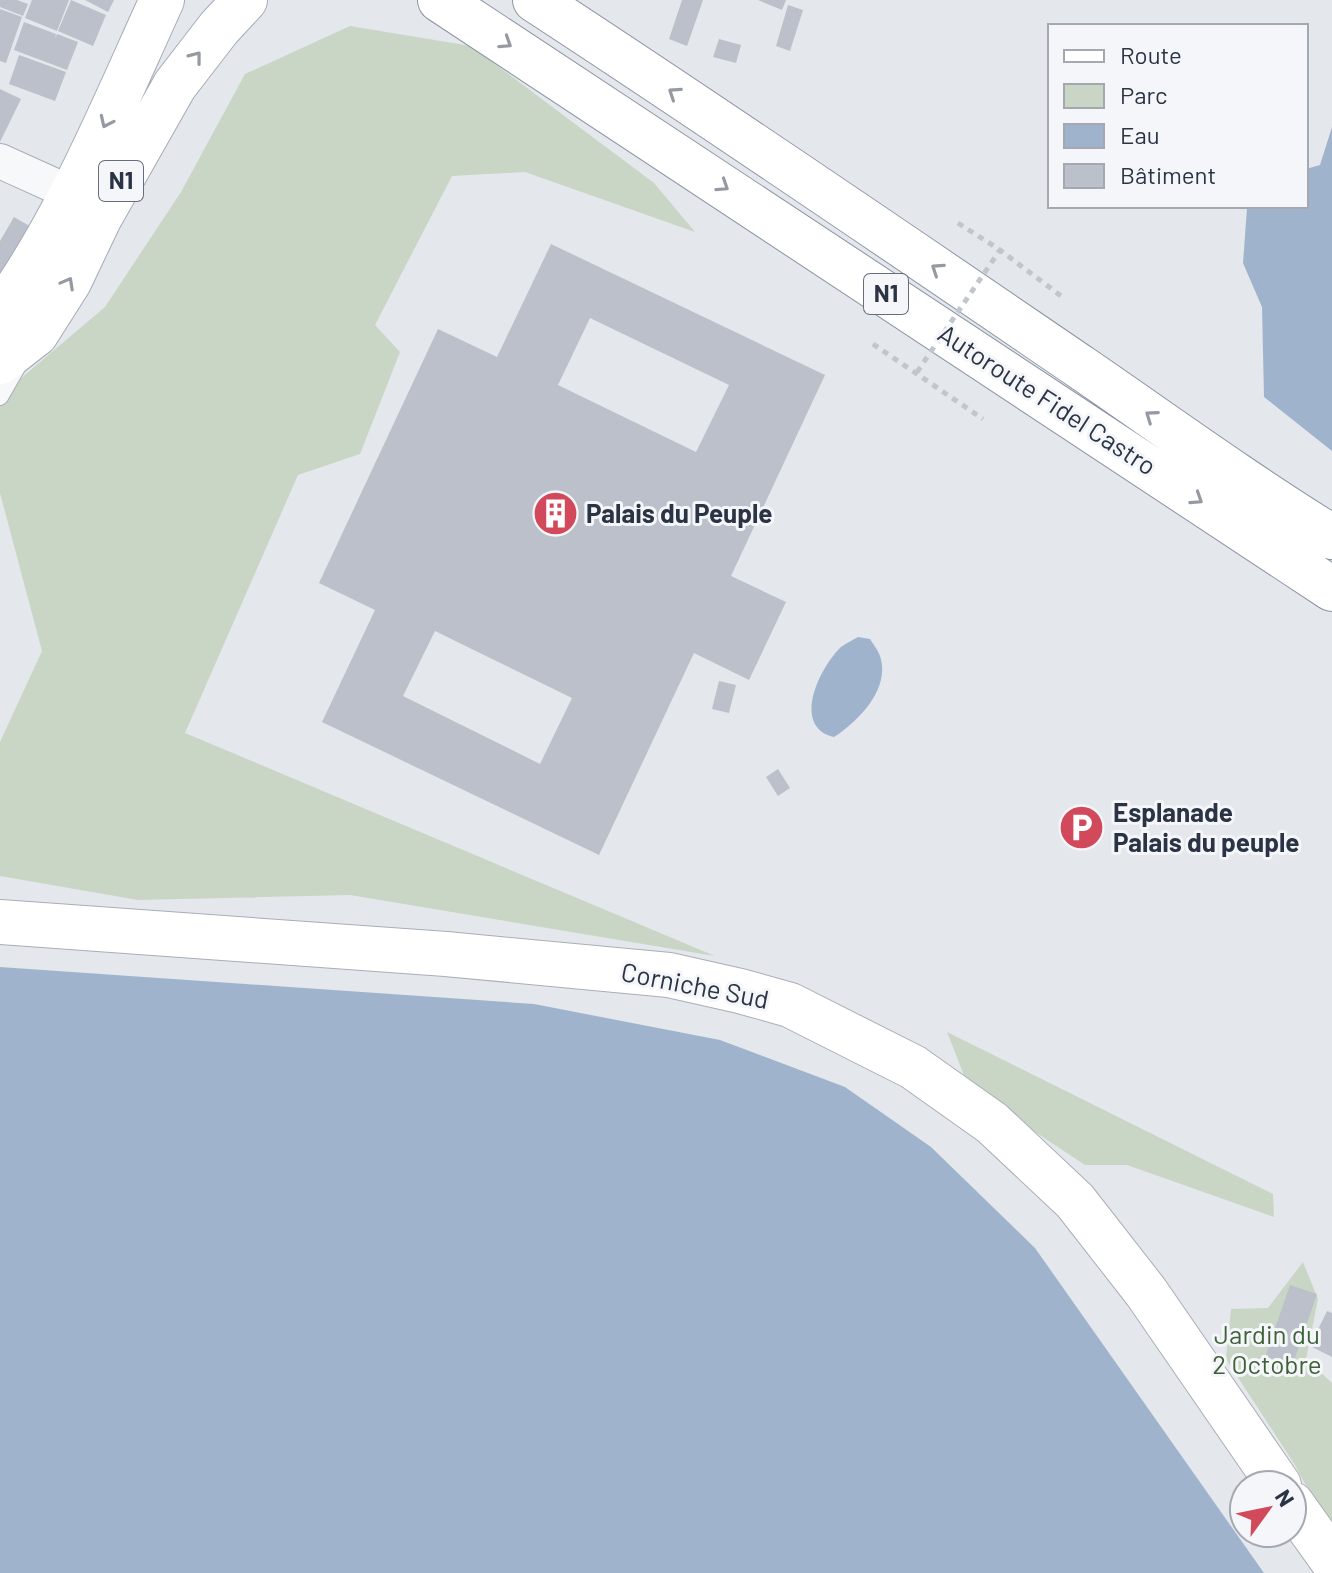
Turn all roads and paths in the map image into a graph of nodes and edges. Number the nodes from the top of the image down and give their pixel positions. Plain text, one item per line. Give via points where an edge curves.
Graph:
1 (162, 0) edge
2 (245, 0) edge
3 (440, 0) edge
4 (535, 0) edge
5 (0, 161) edge
6 (73, 194) junction
7 (958, 223) dead end
8 (1000, 250) junction
9 (1065, 299) dead end
10 (18, 323) edge
11 (873, 344) dead end
12 (0, 362) edge
13 (917, 372) junction
14 (0, 397) edge
15 (983, 419) dead end
16 (1332, 537) edge
17 (1332, 589) edge
18 (0, 922) edge
19 (1268, 1469) edge
20 (1308, 1526) edge
21 (1332, 1560) edge

1 -> 6 main road, N1
10 -> 2 main road, N1 via 69,282 175,85
3 -> 17 main road, Autoroute Fidel Castro / N1
16 -> 4 main road, Autoroute Fidel Castro / N1
5 - 6 street
6 - 10 main road, N1 via 36,261
7 - 8 path
8 - 9 path
8 - 13 path, bridge
10 - 12 main road, N1
10 - 14 lane
11 - 13 path
13 - 15 path
18 - 19 main road, Corniche Sud via 669,975 790,1005 913,1067 992,1123 1075,1201 1146,1292
20 - 21 main road

